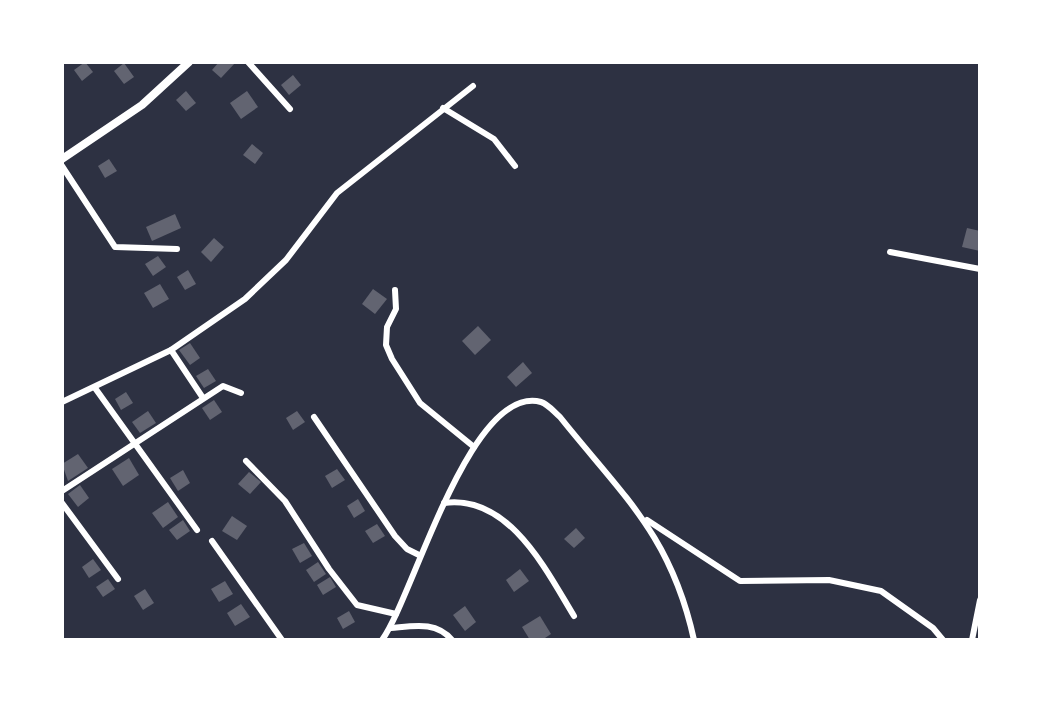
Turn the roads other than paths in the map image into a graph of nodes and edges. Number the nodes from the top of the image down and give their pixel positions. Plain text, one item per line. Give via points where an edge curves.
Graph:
1 (189, 62) edge
2 (248, 62) edge
3 (473, 86) dead end
4 (443, 108) junction
5 (290, 109) dead end
6 (62, 159) edge
7 (62, 166) edge
8 (515, 166) dead end
9 (177, 249) dead end
10 (890, 252) dead end
11 (980, 269) edge
12 (395, 290) dead end
13 (171, 350) junction
14 (95, 388) junction
15 (241, 393) dead end
16 (203, 398) junction
17 (62, 402) edge
18 (314, 417) dead end
19 (135, 442) junction
20 (474, 447) junction
21 (246, 461) dead end
22 (63, 488) edge
23 (62, 503) edge
24 (444, 503) junction
25 (646, 519) junction
26 (197, 530) dead end
27 (212, 541) dead end
28 (419, 555) junction
29 (118, 579) dead end
30 (980, 600) edge
31 (396, 614) junction
32 (574, 616) dead end
33 (391, 628) junction
34 (282, 640) edge
35 (382, 640) edge
36 (452, 640) edge
37 (694, 640) edge
38 (943, 640) edge
39 (972, 640) edge

1 - 6 main road via 142,105
2 - 5 street
3 - 4 street
4 - 8 street via 494,139
4 - 13 street via 337,193 286,260 245,299
7 - 9 street via 115,247
10 - 11 street
12 - 20 street via 396,309 386,345 392,359 420,403
13 - 14 street
13 - 16 street
14 - 17 street
14 - 19 street
15 - 16 street via 223,386
16 - 19 street
18 - 28 street via 395,536
19 - 22 street
19 - 26 street
20 - 24 street
20 - 25 street via 497,418 527,401 544,403
21 - 31 street via 285,501 357,605
23 - 29 street
24 - 28 street
24 - 32 street via 476,505 530,543
25 - 37 street via 676,574
25 - 38 street via 740,581 829,580 881,591
27 - 34 street
28 - 31 street
30 - 39 street
31 - 33 street
33 - 35 street
33 - 36 street via 425,625 444,630

